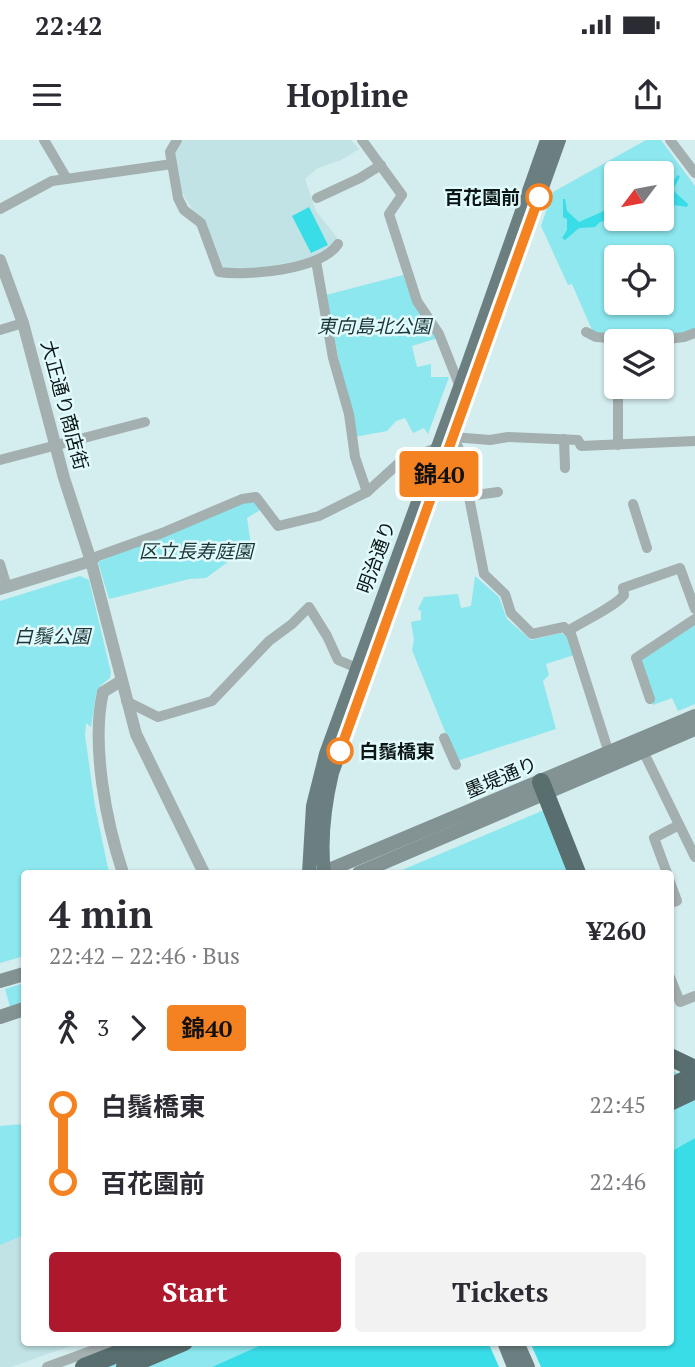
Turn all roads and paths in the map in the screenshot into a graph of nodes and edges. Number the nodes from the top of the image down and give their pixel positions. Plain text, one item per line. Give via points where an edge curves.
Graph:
1 (44, 140) edge
2 (177, 140) edge
3 (362, 140) edge
4 (547, 140) edge
5 (559, 140) edge
6 (670, 140) edge
7 (172, 164) junction
8 (381, 165) junction
9 (695, 173) edge
10 (67, 179) junction
11 (317, 198) dead end
12 (0, 209) edge
13 (338, 244) dead end
14 (0, 260) edge
15 (316, 261) junction
16 (23, 323) junction
17 (0, 330) edge
18 (586, 332) dead end
19 (695, 333) edge
20 (460, 387) junction
21 (618, 399) edge
22 (145, 422) dead end
23 (453, 437) junction
24 (564, 439) junction
25 (695, 442) edge
26 (55, 445) junction
27 (618, 445) junction
28 (436, 448) junction
29 (0, 460) edge
30 (565, 468) dead end
31 (367, 492) junction
32 (498, 492) dead end
33 (469, 496) junction
34 (633, 504) dead end
35 (647, 548) dead end
36 (91, 561) junction
37 (0, 564) edge
38 (3, 588) edge
39 (695, 609) edge
40 (695, 619) edge
41 (568, 631) junction
42 (357, 668) junction
43 (121, 681) junction
44 (650, 699) dead end
45 (126, 701) junction
46 (695, 716) edge
47 (695, 729) edge
48 (444, 738) dead end
49 (643, 751) junction
50 (609, 753) junction
51 (456, 765) dead end
52 (544, 788) junction
53 (679, 825) junction
54 (695, 857) edge
55 (122, 870) edge
56 (202, 870) edge
57 (309, 870) edge
58 (323, 870) edge
59 (331, 870) edge
60 (366, 870) edge
61 (576, 870) edge
62 (666, 870) edge
63 (21, 975) edge
64 (0, 981) edge
65 (674, 987) edge
66 (695, 996) edge
67 (21, 1010) edge
68 (0, 1017) edge
69 (674, 1059) edge
70 (695, 1069) edge
71 (695, 1075) edge
72 (674, 1085) edge
73 (695, 1090) edge
74 (674, 1100) edge
75 (105, 1346) edge
76 (137, 1346) edge
77 (175, 1346) edge
78 (506, 1346) edge
79 (519, 1346) edge
80 (47, 1367) edge
81 (84, 1367) edge
82 (125, 1367) edge
83 (514, 1367) edge
84 (528, 1367) edge

1 - 10 street
2 - 7 street via 170,152
3 - 8 street
4 - 20 main road, 明治通り
5 - 23 main road, 明治通り
6 - 9 street
7 - 10 street
7 - 15 street via 178,198 184,210 201,223 219,272 251,273
8 - 11 street
8 - 20 street via 402,195 389,214 406,272 439,334
10 - 12 street via 52,181
13 - 15 street
14 - 16 street, 大正通り商店街
15 - 31 street via 333,358
16 - 17 street
16 - 26 street, 大正通り商店街
18 - 19 street via 596,337 650,341
20 - 28 main road, 明治通り
21 - 27 street
22 - 26 street
23 - 24 street
23 - 33 street
23 - 58 main road, 明治通り via 332,773 324,809
24 - 27 street via 578,440 582,446
24 - 30 street
25 - 27 street
26 - 29 street
26 - 36 street, 大正通り商店街
28 - 31 street via 400,462
28 - 42 main road, 明治通り
31 - 36 street via 318,516 278,526 256,497 242,499
32 - 33 street
33 - 41 street via 484,574 505,594 511,613 532,634 564,627
34 - 35 street
36 - 38 street
36 - 43 street, 大正通り商店街
37 - 38 street
39 - 41 street via 680,568 622,588 619,602
40 - 44 street via 636,658
41 - 50 street
42 - 45 street via 338,660 309,607 212,701 158,717
42 - 57 main road, 明治通り via 316,787
43 - 45 street, 大正通り商店街
43 - 55 street via 103,692 97,733
45 - 56 street, 大正通り商店街 via 145,755
46 - 50 main road, 墨堤通り
47 - 49 main road, 墨堤通り
48 - 51 street
49 - 52 main road, 墨堤通り
49 - 53 street
50 - 52 main road, 墨堤通り
52 - 59 main road, 墨堤通り
52 - 60 main road, 墨堤通り
52 - 61 highway
53 - 54 street
53 - 62 street via 654,838
63 - 64 main road
65 - 66 street via 680,1002
67 - 68 main road
69 - 70 highway
71 - 72 highway
73 - 74 highway
75 - 80 street
76 - 81 highway
77 - 82 highway
78 - 83 main road
79 - 84 main road

